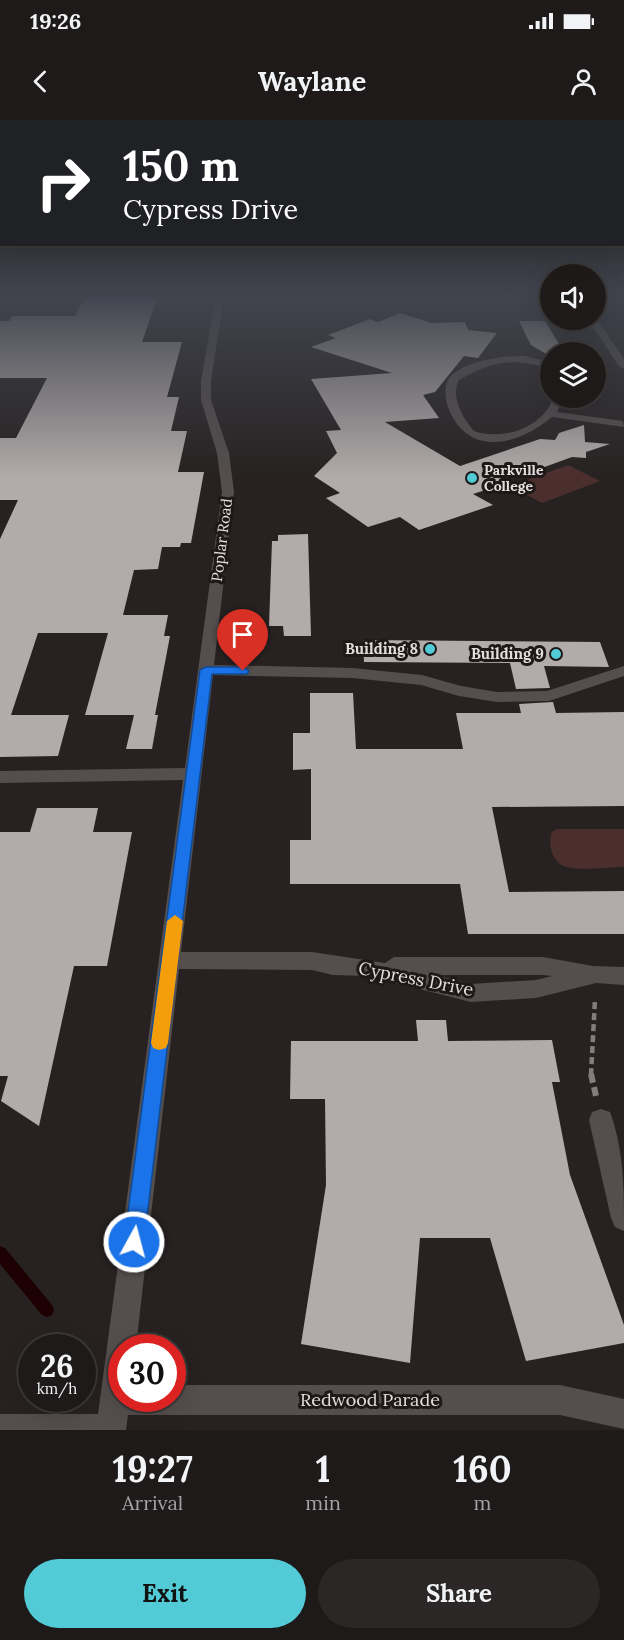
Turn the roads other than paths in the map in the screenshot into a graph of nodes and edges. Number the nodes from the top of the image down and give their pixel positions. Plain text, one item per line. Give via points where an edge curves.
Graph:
1 (210, 357) edge
2 (540, 362) edge
3 (554, 408) edge
4 (551, 414) junction
5 (624, 425) edge
6 (206, 670) junction
7 (624, 671) edge
8 (193, 774) junction
9 (0, 777) edge
10 (170, 960) junction
11 (624, 976) edge
12 (602, 1120) dead end
13 (624, 1218) edge
14 (624, 1414) edge
15 (112, 1420) edge
16 (0, 1429) edge

1 - 6 street, Poplar Road via 206,400 223,453 228,492
2 - 4 street via 490,360 455,378 449,392 467,429 484,438 516,437
3 - 4 street
4 - 5 street
6 - 7 street via 352,673 422,680 497,697 549,696
6 - 8 street, Poplar Road
8 - 9 street
8 - 10 street, Poplar Road
10 - 11 street, Cypress Drive via 312,961 333,966 368,966 471,993 536,989 596,974
10 - 15 street, Poplar Road
12 - 13 street
14 - 15 street, Redwood Parade via 561,1400
15 - 16 street, Redwood Parade

